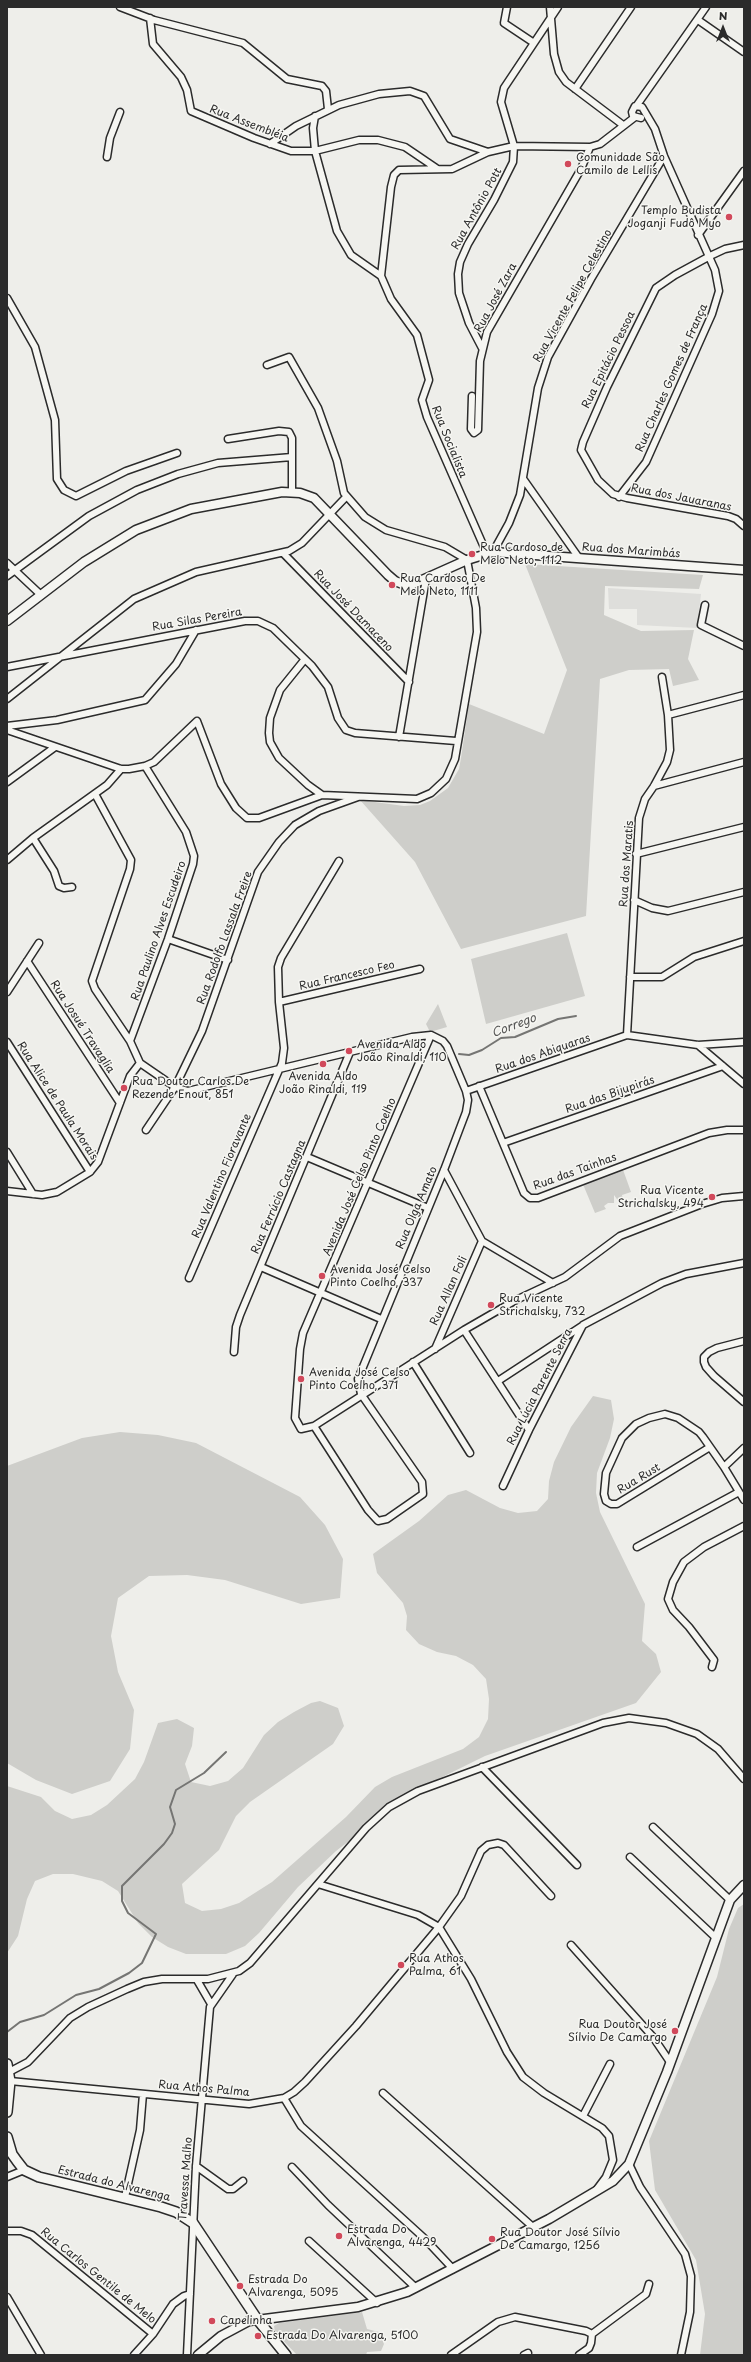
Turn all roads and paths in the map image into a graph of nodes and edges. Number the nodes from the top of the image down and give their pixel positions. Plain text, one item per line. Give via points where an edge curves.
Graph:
1 (120, 7) edge
2 (507, 7) edge
3 (550, 7) edge
4 (558, 7) edge
5 (631, 7) edge
6 (706, 7) edge
7 (552, 16) junction
8 (150, 18) junction
9 (698, 20) junction
10 (534, 43) junction
11 (744, 52) edge
12 (576, 90) junction
13 (641, 107) junction
14 (328, 109) junction
15 (120, 112) dead end
16 (315, 116) junction
17 (636, 116) junction
18 (624, 124) junction
19 (655, 129) junction
20 (270, 144) junction
21 (514, 146) junction
22 (590, 147) junction
23 (315, 151) junction
24 (488, 152) junction
25 (664, 156) junction
26 (107, 157) dead end
27 (436, 168) junction
28 (744, 171) edge
29 (698, 235) junction
30 (744, 245) edge
31 (710, 256) junction
32 (381, 276) junction
33 (7, 298) edge
34 (482, 348) junction
35 (267, 365) dead end
36 (472, 396) dead end
37 (228, 439) dead end
38 (177, 453) dead end
39 (292, 456) junction
40 (524, 480) junction
41 (292, 492) junction
42 (612, 494) joint
43 (346, 496) junction
44 (619, 496) junction
45 (331, 514) junction
46 (744, 526) edge
47 (283, 553) junction
48 (490, 553) junction
49 (579, 558) junction
50 (467, 560) junction
51 (7, 563) edge
52 (15, 570) junction
53 (744, 570) edge
54 (7, 576) edge
55 (426, 578) junction
56 (41, 595) junction
57 (705, 606) dead end
58 (7, 622) edge
59 (196, 630) junction
60 (744, 646) edge
61 (62, 656) junction
62 (305, 659) junction
63 (7, 667) edge
64 (662, 677) dead end
65 (409, 682) junction
66 (744, 695) edge
67 (7, 699) edge
68 (668, 715) junction
69 (7, 726) edge
70 (7, 730) edge
71 (399, 737) junction
72 (456, 741) junction
73 (55, 747) junction
74 (744, 762) edge
75 (145, 766) junction
76 (121, 769) junction
77 (7, 782) edge
78 (654, 786) junction
79 (95, 794) junction
80 (322, 795) junction
81 (362, 795) junction
82 (744, 827) edge
83 (33, 838) junction
84 (636, 854) junction
85 (7, 860) edge
86 (339, 861) dead end
87 (72, 887) dead end
88 (744, 892) edge
89 (634, 900) junction
90 (168, 939) junction
91 (744, 941) edge
92 (39, 944) dead end
93 (228, 960) junction
94 (28, 961) junction
95 (420, 969) dead end
96 (630, 977) junction
97 (7, 992) edge
98 (279, 1002) junction
99 (431, 1036) junction
100 (627, 1036) junction
101 (130, 1041) junction
102 (7, 1042) edge
103 (744, 1042) edge
104 (698, 1045) junction
105 (350, 1052) junction
106 (140, 1063) junction
107 (722, 1066) junction
108 (280, 1070) junction
109 (744, 1084) edge
110 (479, 1086) junction
111 (175, 1087) junction
112 (466, 1091) junction
113 (120, 1103) junction
114 (146, 1130) dead end
115 (744, 1130) edge
116 (503, 1143) junction
117 (7, 1152) edge
118 (307, 1157) junction
119 (444, 1170) junction
120 (90, 1172) junction
121 (369, 1183) junction
122 (7, 1192) edge
123 (33, 1194) junction
124 (744, 1196) edge
125 (428, 1208) junction
126 (482, 1241) junction
127 (744, 1263) edge
128 (261, 1267) junction
129 (189, 1278) dead end
130 (553, 1283) junction
131 (320, 1294) junction
132 (381, 1320) junction
133 (583, 1325) junction
134 (464, 1330) junction
135 (744, 1341) edge
136 (435, 1348) junction
137 (234, 1352) dead end
138 (413, 1362) junction
139 (498, 1381) junction
140 (361, 1394) junction
141 (744, 1402) edge
142 (314, 1426) junction
143 (529, 1430) junction
144 (710, 1447) junction
145 (744, 1448) edge
146 (470, 1453) dead end
147 (724, 1467) junction
148 (503, 1486) dead end
149 (739, 1492) junction
150 (744, 1500) edge
151 (744, 1526) edge
152 (637, 1547) dead end
153 (712, 1667) dead end
154 (482, 1767) junction
155 (744, 1779) edge
156 (653, 1827) dead end
157 (630, 1857) dead end
158 (577, 1865) dead end
159 (318, 1884) junction
160 (744, 1885) edge
161 (551, 1896) dead end
162 (730, 1900) junction
163 (439, 1927) junction
164 (716, 1938) junction
165 (571, 1945) dead end
166 (233, 1974) junction
167 (197, 1980) junction
168 (211, 2004) junction
169 (670, 2062) junction
170 (610, 2064) dead end
171 (9, 2072) edge
172 (383, 2093) dead end
173 (143, 2094) junction
174 (284, 2098) junction
175 (202, 2100) junction
176 (7, 2112) edge
177 (583, 2116) junction
178 (7, 2137) edge
179 (629, 2164) junction
180 (196, 2166) junction
181 (292, 2167) dead end
182 (24, 2170) junction
183 (7, 2177) edge
184 (243, 2182) dead end
185 (592, 2195) junction
186 (125, 2196) junction
187 (193, 2223) junction
188 (534, 2228) junction
189 (7, 2231) edge
190 (309, 2241) dead end
191 (453, 2269) junction
192 (649, 2284) dead end
193 (416, 2288) junction
194 (190, 2294) junction
195 (7, 2297) edge
196 (377, 2303) junction
197 (257, 2319) junction
198 (153, 2334) junction
199 (592, 2334) junction
200 (41, 2355) edge
201 (134, 2355) edge
202 (188, 2355) edge
203 (198, 2355) edge
204 (286, 2355) edge
205 (451, 2355) edge
206 (579, 2355) edge
207 (681, 2355) edge

1 - 8 street
2 - 10 street via 504,23
3 - 7 street
4 - 7 street
5 - 12 street
6 - 9 street
7 - 10 street
7 - 12 street via 556,63 563,78
8 - 14 street via 243,43 287,78 322,86 326,91
8 - 20 street, Rua Assembléia via 153,44 181,77 187,90 191,111
9 - 11 street
9 - 13 street via 644,96
10 - 21 street via 506,82 502,94 502,110
12 - 18 street
13 - 17 street
13 - 17 street via 632,109
13 - 19 street, Rua Charles Gomes de França
14 - 16 street
14 - 24 street via 378,94 416,92 428,101 450,139
15 - 26 street via 110,138
16 - 20 street
16 - 23 street
17 - 18 street
17 - 19 street
18 - 22 street via 600,144
19 - 25 street, Rua Charles Gomes de França
20 - 23 street, Rua Assembléia via 291,151
21 - 22 street
21 - 24 street
21 - 34 street, Rua Antônio Pott via 509,171 463,253 458,274 459,292 469,323
22 - 34 street, Rua José Zara via 545,232 494,318
23 - 27 street, Rua Assembléia via 359,140 378,140 405,147
23 - 32 street via 342,242 361,264
24 - 27 street via 460,167
25 - 29 street, Rua Charles Gomes de França
25 - 40 street, Rua Vicente Felipe Celestino via 548,357 538,388
27 - 32 street via 403,169 394,175 387,210
28 - 29 street
29 - 31 street, Rua Charles Gomes de França
30 - 31 street, Rua Epitácio Pessoa via 725,249
31 - 42 street, Rua Epitácio Pessoa via 662,283 651,295 583,442 583,456 598,480
31 - 44 street, Rua Charles Gomes de França via 718,281 717,303 646,462
32 - 48 street, Rua Socialista via 391,300 419,340 429,383 422,403 439,449
33 - 38 street via 34,347 55,420 57,479 64,490 76,496 126,471
34 - 36 street, Rua José Zara via 478,430 474,433 471,429
35 - 43 street via 289,357 311,393 331,443
37 - 39 street via 286,431 292,438
39 - 41 street
39 - 52 street via 218,463 178,474 137,490 89,516
40 - 48 street, Rua Vicente Felipe Celestino via 517,507
40 - 49 street
41 - 45 main road via 314,498
41 - 56 main road via 265,494 191,509 162,518 112,544
42 - 44 street, Rua dos Jauaranas
43 - 45 street
43 - 50 street via 375,524 405,536 445,547
44 - 46 street, Rua dos Jauaranas via 728,516
45 - 47 street via 297,547
45 - 55 main road via 395,581 411,585
47 - 61 street via 206,569 148,592 127,604
47 - 65 street, Rua José Damaceno
48 - 49 main road, Rua dos Marimbás
48 - 50 main road
49 - 53 main road, Rua dos Marimbás
50 - 55 main road
50 - 72 street via 476,608 477,632
51 - 52 street
52 - 54 street
52 - 56 street
55 - 65 street
56 - 58 main road
57 - 60 street via 701,624
59 - 61 street, Rua Silas Pereira
59 - 62 street, Rua Silas Pereira via 258,621 273,628
59 - 69 street via 176,664 145,700 57,720
61 - 63 street, Rua Silas Pereira
61 - 67 street
62 - 71 street, Rua Silas Pereira via 328,687 338,718 346,730
62 - 80 street via 280,690 270,718 270,742 278,758
64 - 68 street, Rua dos Maratis
65 - 71 street
66 - 68 street
68 - 78 street, Rua dos Maratis via 670,750 667,762
70 - 73 street
71 - 72 street, Rua Silas Pereira
72 - 81 street via 455,759 450,773 431,793 417,799
73 - 76 street
73 - 77 street
74 - 78 street
75 - 76 street
75 - 80 street via 162,755 197,721 221,784 236,808 247,818 259,818
75 - 90 street, Rua Paulino Alves Escudeiro via 186,832 194,852 193,864
76 - 79 street
78 - 84 street, Rua dos Maratis via 642,807
79 - 83 street
79 - 101 street via 131,860 92,981
80 - 81 street
81 - 93 street, Rua Rodolfo Lassala Freire via 306,817 279,842 258,872 250,889
82 - 84 street
83 - 85 street
83 - 87 street via 54,871 59,886
84 - 89 street, Rua dos Maratis
86 - 98 street, Rua Valentino Fioravante via 281,958 277,975
88 - 89 street via 668,911 652,908
89 - 96 street, Rua dos Maratis
90 - 93 street
90 - 101 street, Rua Paulino Alves Escudeiro
91 - 96 street via 694,957 662,977
92 - 94 street
93 - 111 street, Rua Rodolfo Lassala Freire via 202,1031
94 - 97 street
94 - 113 street, Rua Josué Travaglia
95 - 98 street, Rua Francesco Feo
96 - 100 street, Rua dos Maratis
98 - 108 street, Rua Valentino Fioravante via 284,1048
99 - 105 street via 412,1037
99 - 112 street, Rua Olga Amato via 443,1041 447,1046
99 - 121 street, Avenida José Celso Pinto Coelho
100 - 104 street
100 - 110 street, Rua dos Abiquaras
101 - 106 street
102 - 120 street, Rua Alice de Paula Morais
103 - 104 street
104 - 107 street
105 - 108 street
105 - 118 street, Rua Ferrúcio Castagna
106 - 111 street
106 - 113 street via 133,1070
107 - 109 street
107 - 116 street, Rua das Bijupirás
108 - 111 street via 195,1089 182,1090
108 - 129 street, Rua Valentino Fioravante
110 - 112 street, Rua dos Abiquaras
110 - 116 street, Rua das Tainhas
111 - 114 street, Rua Rodolfo Lassala Freire
112 - 119 street, Rua Olga Amato via 466,1112
113 - 120 street via 98,1162
115 - 116 street, Rua das Tainhas via 709,1133 533,1198 524,1193
117 - 123 street
118 - 121 street
118 - 128 street, Rua Ferrúcio Castagna
119 - 125 street, Rua Olga Amato
119 - 126 street
120 - 123 street via 57,1192
121 - 125 street
121 - 131 street, Avenida José Celso Pinto Coelho
122 - 123 street
124 - 130 street via 722,1198 702,1204 620,1236 565,1278
125 - 132 street, Rua Olga Amato
126 - 130 street
126 - 136 street, Rua Allan Foli
127 - 133 street, Rua Lúcia Parente Serra via 699,1270 680,1276
128 - 131 street
128 - 137 street, Rua Ferrúcio Castagna via 240,1315
130 - 134 street via 516,1300
131 - 132 street
131 - 142 street, Avenida José Celso Pinto Coelho via 301,1342 295,1418 301,1429
132 - 140 street, Rua Olga Amato via 359,1375
133 - 139 street
133 - 143 street, Rua Lúcia Parente Serra
134 - 136 street
134 - 139 street
135 - 141 street via 717,1348 704,1357 704,1362 714,1376
136 - 138 street
138 - 140 street
138 - 146 street
139 - 143 street
140 - 142 street
140 - 142 street via 424,1487 423,1494 387,1519 378,1521 368,1510
143 - 148 street, Rua Lúcia Parente Serra
144 - 144 street, Rua Rust via 692,1426 670,1415 644,1420 630,1428 615,1451 606,1473 606,1501 608,1504 617,1504
144 - 147 street, Rua Rust
145 - 147 street
147 - 149 street, Rua Rust
149 - 150 street, Rua Rust
149 - 152 street
151 - 153 street via 689,1558 678,1572 668,1598 673,1610 714,1660
154 - 155 street via 603,1723 629,1718 666,1723 697,1734 720,1751
154 - 158 street
154 - 159 street via 418,1791 389,1807 366,1828
156 - 162 street
157 - 164 street
159 - 163 street via 418,1915
159 - 166 street via 250,1963
160 - 162 main road
161 - 163 street, Rua Athos Palma via 506,1847 498,1843 491,1844 481,1851 461,1896
162 - 164 main road
163 - 174 street, Rua Athos Palma via 356,2026 305,2082
163 - 177 street via 471,1979 515,2065 533,2085
164 - 169 main road
165 - 169 street via 653,2036
166 - 167 street
166 - 168 street
167 - 168 street
167 - 171 street via 162,1979 144,1982 88,2007 70,2018 28,2062
168 - 175 street, Travessa Malho
169 - 179 main road
170 - 177 street
171 - 173 street, Rua Athos Palma
171 - 176 main road
172 - 188 street
173 - 175 street, Rua Athos Palma
173 - 186 street via 140,2130
174 - 175 street, Rua Athos Palma via 249,2104
174 - 191 street via 301,2126 413,2228
175 - 180 street, Travessa Malho
177 - 185 street via 605,2130 612,2147 611,2166
178 - 182 main road via 12,2154
179 - 185 main road via 613,2181
179 - 207 street via 643,2192 685,2254 691,2276 690,2312
180 - 184 street via 228,2189 236,2188
180 - 187 street, Travessa Malho
181 - 193 street via 328,2205
182 - 183 street
182 - 186 main road, Estrada do Alvarenga via 39,2177
185 - 188 main road
186 - 187 main road, Estrada do Alvarenga via 176,2212
187 - 194 street, Travessa Malho
187 - 197 main road, Estrada do Alvarenga
188 - 191 main road
189 - 198 street, Rua Carlos Gentile de Melo via 21,2231 32,2235
190 - 196 street
191 - 193 main road
192 - 199 street via 646,2294
193 - 196 main road
194 - 198 street via 173,2304
194 - 202 street, Travessa Malho
195 - 200 street
196 - 197 main road
197 - 203 main road via 241,2324
197 - 204 main road, Estrada do Alvarenga
198 - 201 street
199 - 205 street via 562,2325 509,2318 498,2322
199 - 206 street via 589,2348

